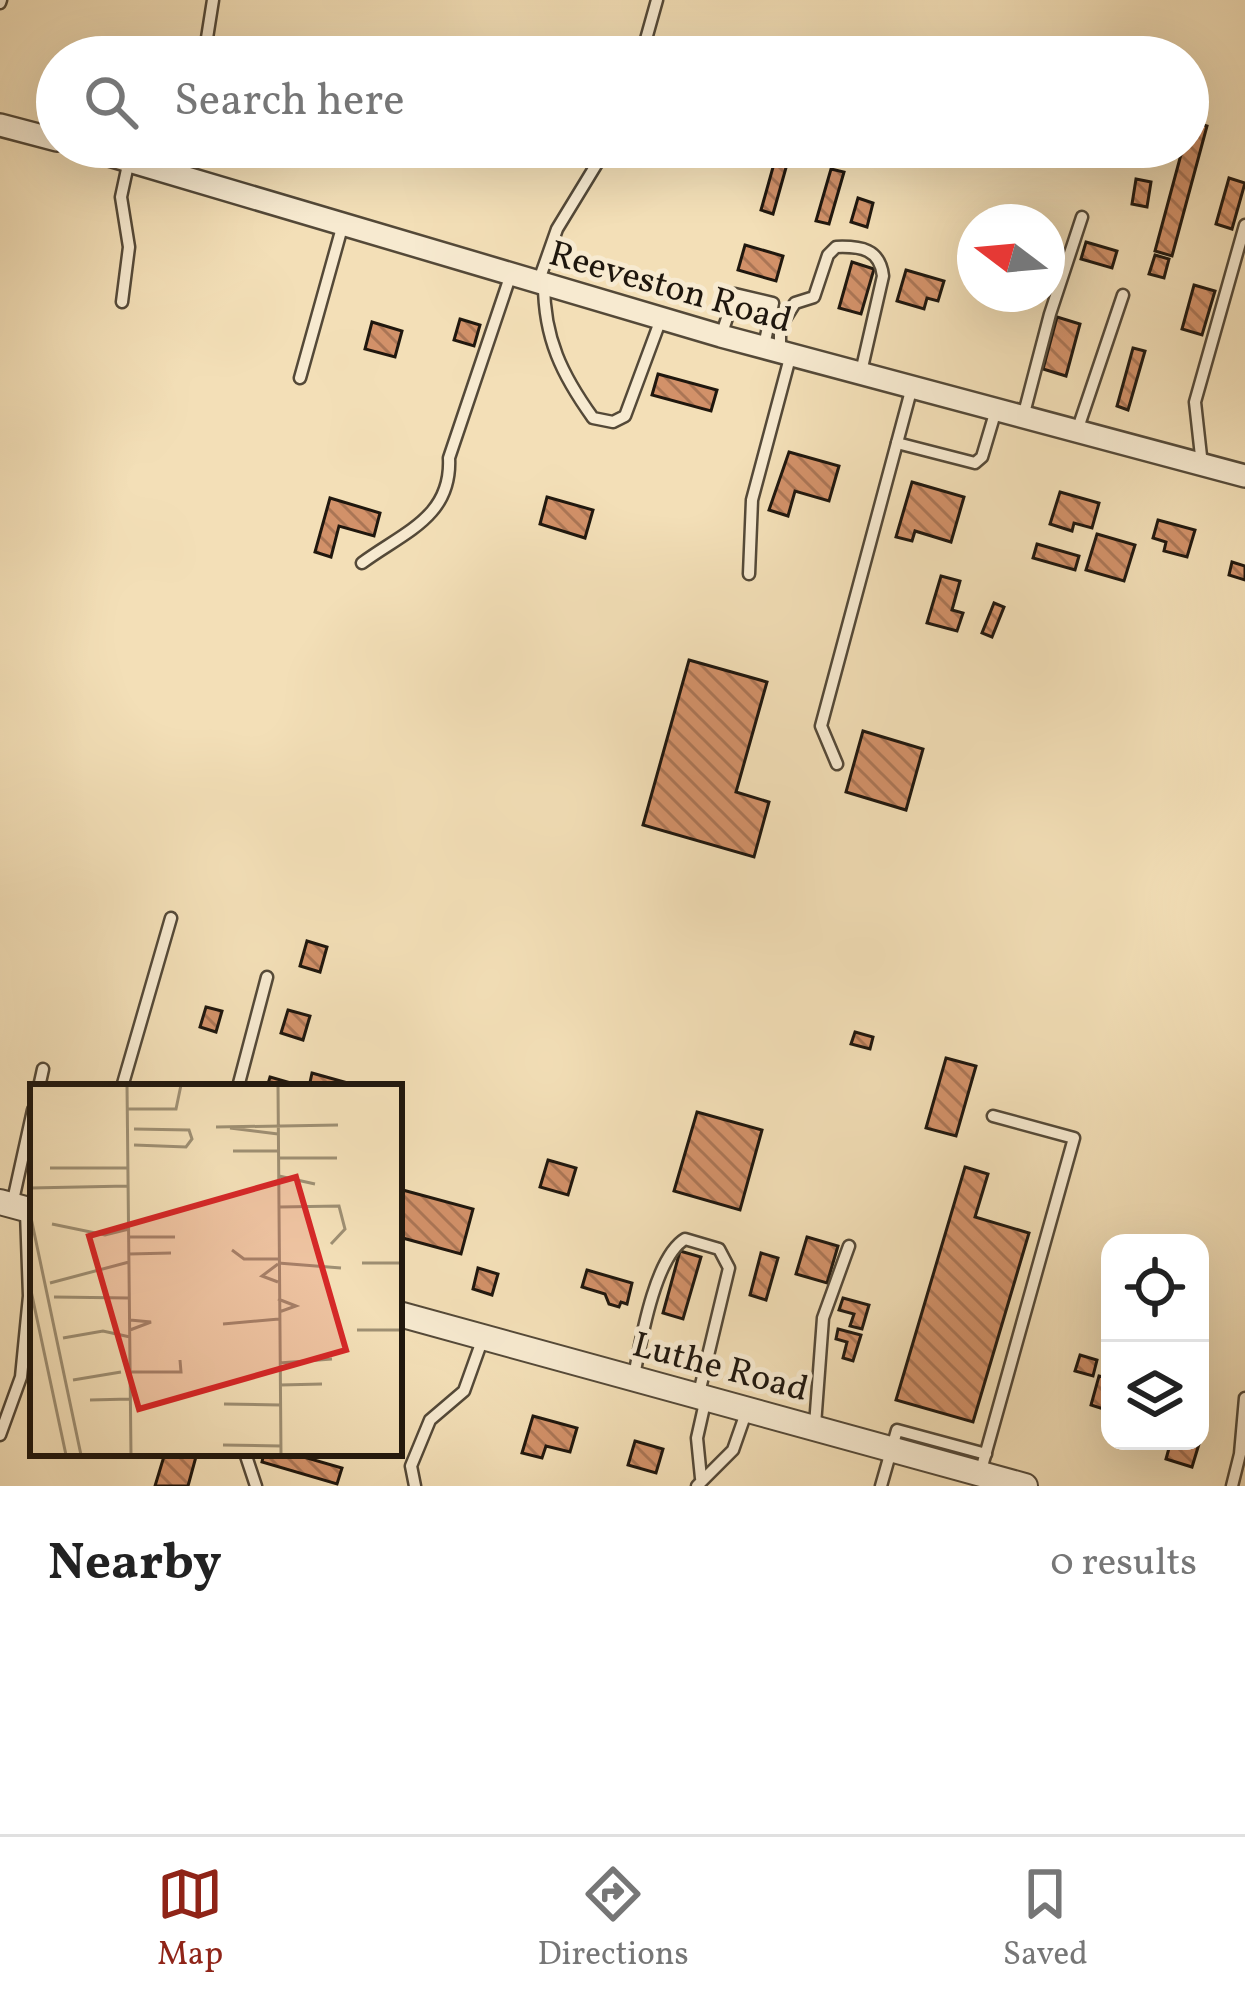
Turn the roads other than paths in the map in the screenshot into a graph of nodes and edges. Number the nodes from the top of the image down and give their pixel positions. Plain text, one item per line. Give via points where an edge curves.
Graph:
1 (213, 0) edge
2 (657, 0) edge
3 (207, 36) edge
4 (647, 36) edge
5 (0, 125) edge
6 (36, 134) edge
7 (127, 168) edge
8 (157, 168) edge
9 (172, 168) edge
10 (594, 168) edge
11 (171, 172) junction
12 (1082, 217) dead end
13 (343, 224) junction
14 (1245, 225) edge
15 (511, 274) junction
16 (542, 284) junction
17 (1123, 296) dead end
18 (122, 302) dead end
19 (661, 319) junction
20 (722, 336) junction
21 (778, 350) junction
22 (861, 373) junction
23 (300, 378) dead end
24 (912, 387) junction
25 (996, 410) junction
26 (1023, 417) junction
27 (1077, 431) junction
28 (897, 443) junction
29 (1202, 465) junction
30 (1245, 476) edge
31 (362, 563) dead end
32 (749, 574) dead end
33 (837, 764) dead end
34 (171, 918) dead end
35 (267, 976) dead end
36 (43, 1069) dead end
37 (40, 1084) edge
38 (123, 1084) edge
39 (239, 1084) edge
40 (993, 1116) dead end
41 (30, 1129) edge
42 (18, 1207) edge
43 (849, 1246) dead end
44 (402, 1315) edge
45 (484, 1337) junction
46 (634, 1378) junction
47 (702, 1397) junction
48 (1245, 1398) edge
49 (747, 1410) junction
50 (814, 1428) junction
51 (0, 1435) edge
52 (892, 1449) junction
53 (246, 1456) edge
54 (988, 1473) edge
55 (699, 1482) edge
56 (256, 1486) edge
57 (415, 1486) edge
58 (881, 1486) edge
59 (1025, 1486) edge
60 (1232, 1486) edge

1 - 3 lane
2 - 4 lane
5 - 6 street
7 - 18 lane
8 - 11 street, Reeveston Road
9 - 11 lane
10 - 16 lane via 557,229
11 - 13 street, Reeveston Road
12 - 26 lane
13 - 15 street, Reeveston Road
13 - 23 lane
14 - 29 lane via 1195,402
15 - 16 street, Reeveston Road
15 - 31 lane via 448,458 444,500
16 - 19 street, Reeveston Road
16 - 19 lane via 546,331 593,418 626,416
17 - 27 lane
19 - 20 street, Reeveston Road
20 - 21 street, Reeveston Road
20 - 21 lane via 735,294 773,303
21 - 22 street, Reeveston Road
21 - 22 lane via 780,327 795,302 814,297 828,255 856,247 874,253 883,276
21 - 32 lane via 752,500
22 - 24 street, Reeveston Road
24 - 25 street, Reeveston Road
24 - 28 lane
25 - 26 street, Reeveston Road
25 - 28 lane via 975,463
26 - 27 street, Reeveston Road
27 - 29 street, Reeveston Road
28 - 33 lane via 821,725
29 - 30 street, Reeveston Road
34 - 38 lane
35 - 39 lane
36 - 37 lane
40 - 54 lane via 1074,1138
41 - 42 lane
42 - 51 lane via 29,1296 21,1376
43 - 50 lane via 823,1318
44 - 45 street, Luthe Road
45 - 46 street, Luthe Road
45 - 57 lane via 464,1391 430,1420 411,1466
46 - 47 street, Luthe Road
46 - 47 lane via 662,1268 686,1238 719,1249 729,1268
47 - 49 street, Luthe Road
47 - 55 lane
48 - 60 lane
49 - 50 street, Luthe Road
49 - 55 lane via 733,1450
50 - 52 street, Luthe Road
52 - 54 street, Luthe Road
52 - 58 lane
53 - 56 lane
54 - 59 street, Luthe Road

